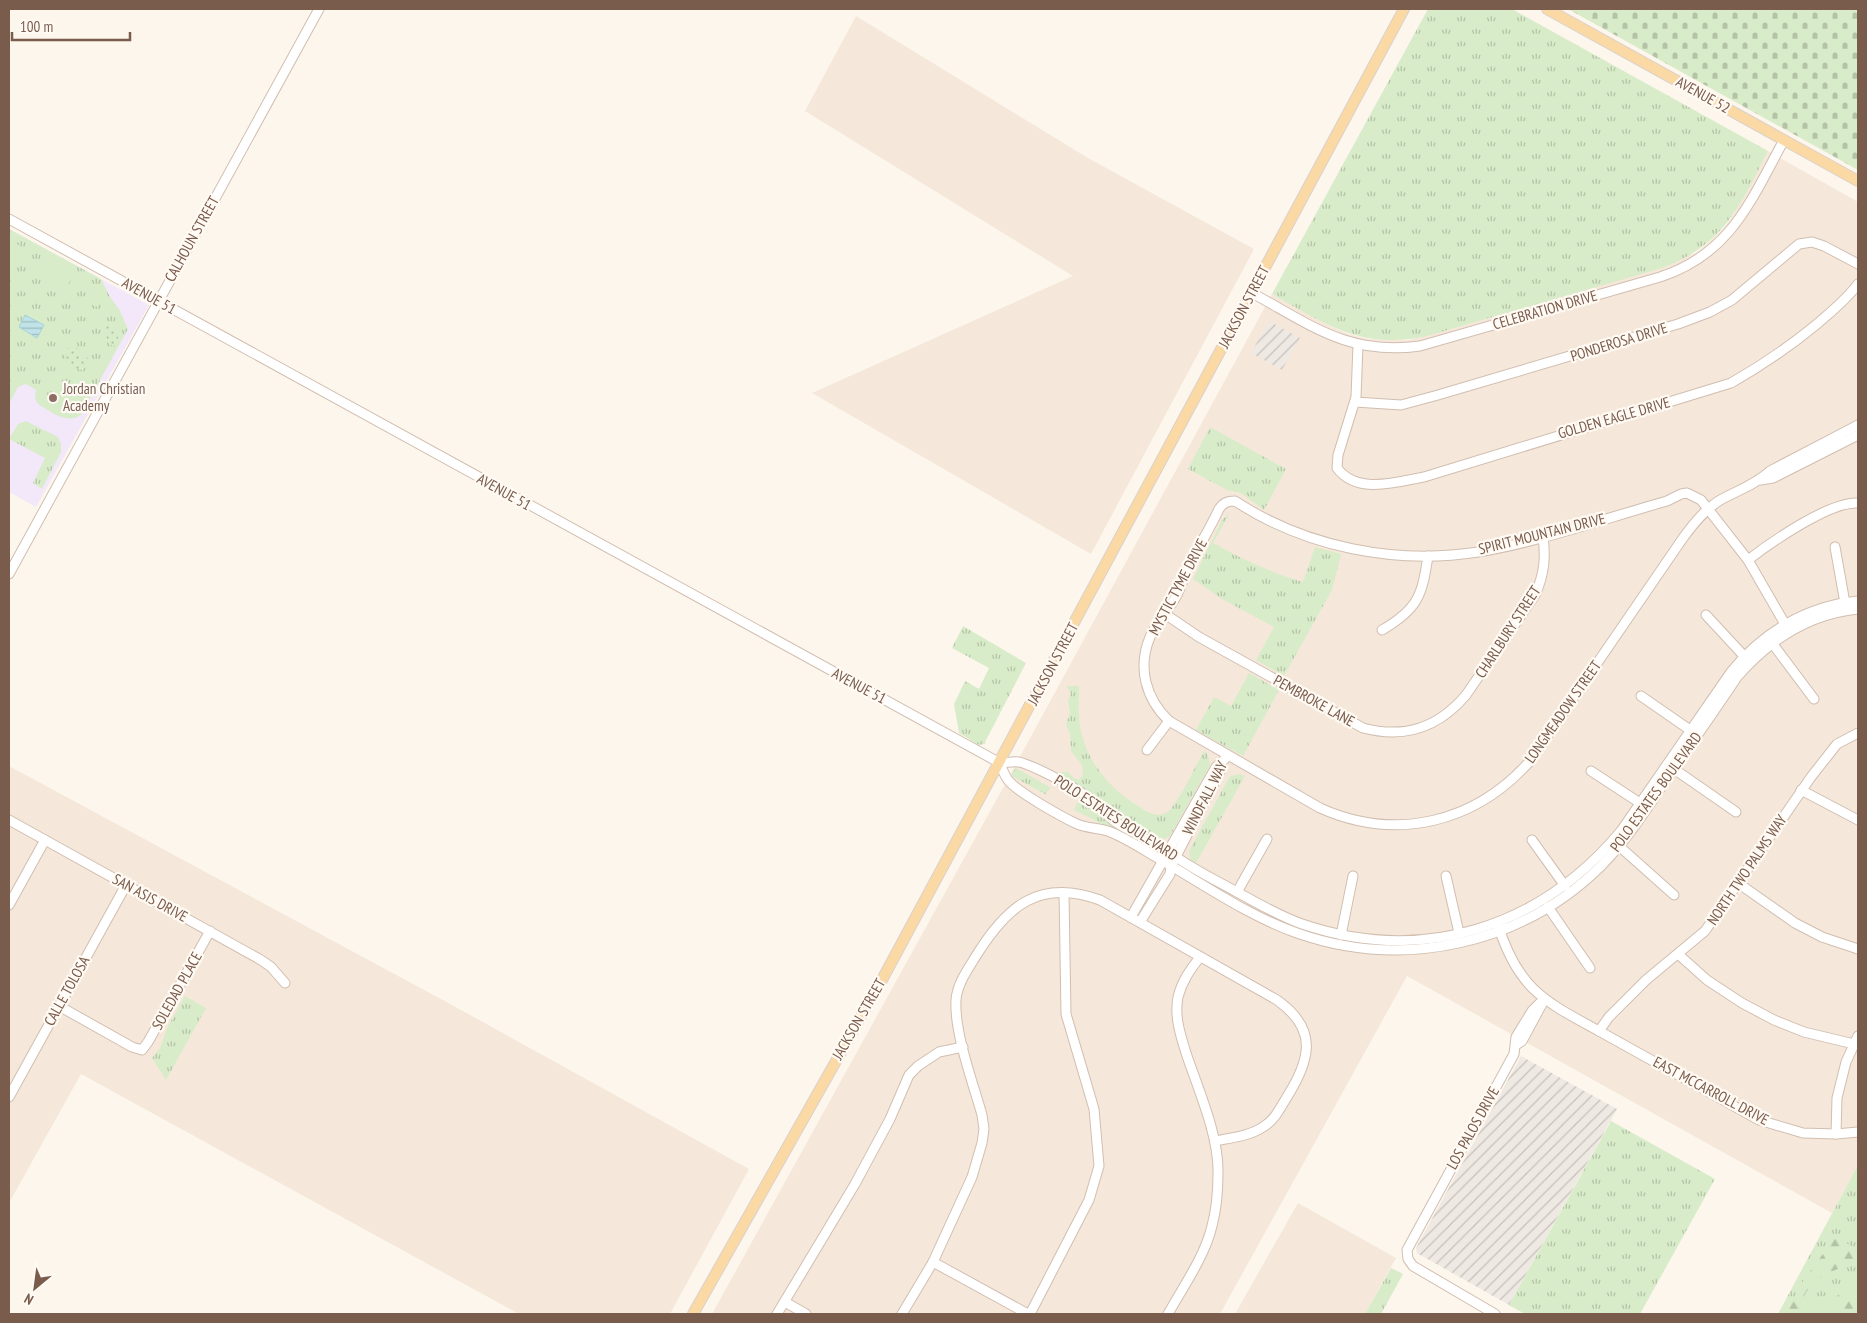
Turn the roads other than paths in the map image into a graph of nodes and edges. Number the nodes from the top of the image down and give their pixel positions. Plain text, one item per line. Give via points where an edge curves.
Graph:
1 (319, 9) edge
2 (1404, 9) edge
3 (1548, 9) edge
4 (1784, 140) junction
5 (1858, 181) edge
6 (9, 219) edge
7 (1858, 264) edge
8 (1858, 284) edge
9 (1252, 293) junction
10 (158, 301) junction
11 (1358, 345) junction
12 (1355, 402) junction
13 (1858, 425) edge
14 (1858, 435) edge
15 (1761, 480) junction
16 (1225, 502) joint
17 (1858, 503) edge
18 (1708, 510) junction
19 (1543, 536) junction
20 (1835, 547) dead end
21 (1428, 556) junction
22 (1748, 560) junction
23 (9, 574) edge
24 (1844, 600) junction
25 (1858, 601) edge
26 (1858, 610) edge
27 (1165, 614) junction
28 (1706, 615) dead end
29 (1787, 628) junction
30 (1382, 630) dead end
31 (1772, 643) junction
32 (1744, 656) junction
33 (1466, 695) joint
34 (1641, 696) dead end
35 (1814, 698) dead end
36 (1169, 721) junction
37 (1690, 730) junction
38 (1858, 733) edge
39 (1146, 750) dead end
40 (1228, 756) junction
41 (1000, 763) junction
42 (1674, 769) junction
43 (1591, 771) dead end
44 (1801, 790) junction
45 (1640, 803) junction
46 (1736, 812) dead end
47 (9, 820) edge
48 (1858, 820) edge
49 (45, 840) junction
50 (1267, 840) dead end
51 (1532, 840) dead end
52 (1619, 846) junction
53 (1172, 855) junction
54 (1167, 864) junction
55 (1353, 876) dead end
56 (1446, 876) dead end
57 (1738, 883) junction
58 (126, 885) junction
59 (1565, 886) junction
60 (1237, 892) junction
61 (1064, 893) junction
62 (1674, 895) dead end
63 (9, 905) edge
64 (1548, 907) junction
65 (1131, 917) junction
66 (1140, 922) junction
67 (1499, 927) junction
68 (210, 931) junction
69 (1460, 933) junction
70 (1341, 935) junction
71 (1858, 949) edge
72 (1678, 954) junction
73 (1200, 957) junction
74 (1590, 968) dead end
75 (285, 983) dead end
76 (1544, 999) junction
77 (59, 1006) junction
78 (1599, 1031) junction
79 (1856, 1040) edge
80 (962, 1046) junction
81 (9, 1097) edge
82 (1858, 1132) edge
83 (1836, 1134) junction
84 (1215, 1141) junction
85 (934, 1262) junction
86 (784, 1302) junction
87 (693, 1314) edge
88 (777, 1314) edge
89 (806, 1314) edge
90 (902, 1314) edge
91 (1029, 1314) edge
92 (1168, 1314) edge
93 (1495, 1314) edge

1 - 10 street, CALHOUN STREET
2 - 9 main road, JACKSON STREET
3 - 4 main road, AVENUE 52
4 - 5 main road, AVENUE 52
4 - 11 street, CELEBRATION DRIVE via 1737,223 1714,248 1686,267 1420,346 1388,348
6 - 10 street, AVENUE 51
7 - 12 street, PONDEROSA DRIVE via 1824,246 1812,242 1799,244 1732,300 1678,324 1400,405
8 - 12 street, GOLDEN EAGLE DRIVE via 1847,299 1792,345 1731,383 1424,477 1378,485 1354,481 1342,474 1337,468 1338,455
9 - 11 street, CELEBRATION DRIVE via 1319,330
9 - 41 main road, JACKSON STREET
10 - 23 street, CALHOUN STREET
10 - 41 street, AVENUE 51
11 - 12 street
13 - 15 street via 1770,471
14 - 15 street via 1773,478
15 - 18 street, LONGMEADOW STREET via 1720,500
16 - 21 street, SPIRIT MOUNTAIN DRIVE via 1235,501 1269,521 1329,543 1382,553
16 - 27 street, MYSTIC TYME DRIVE via 1218,509
17 - 22 street via 1827,511 1773,540
18 - 19 street, SPIRIT MOUNTAIN DRIVE via 1701,500 1687,493
18 - 22 street
18 - 40 street, LONGMEADOW STREET via 1683,538 1530,761 1506,785 1477,804 1443,819 1422,823 1362,822 1320,808
19 - 21 street, SPIRIT MOUNTAIN DRIVE via 1478,552
19 - 33 street, CHARLBURY STREET via 1545,566 1542,581
20 - 24 street
21 - 30 street via 1418,599 1397,622
22 - 29 street
24 - 25 street, POLO ESTATES BOULEVARD
24 - 29 street, POLO ESTATES BOULEVARD via 1811,612
26 - 29 street, POLO ESTATES BOULEVARD
27 - 33 street, PEMBROKE LANE via 1199,637 1363,728 1394,733 1426,726 1448,714
27 - 36 street, MYSTIC TYME DRIVE via 1151,636 1144,668 1150,697
28 - 32 street
29 - 31 street, POLO ESTATES BOULEVARD
29 - 32 street, POLO ESTATES BOULEVARD via 1759,642
31 - 35 street
31 - 42 street, POLO ESTATES BOULEVARD via 1737,677
32 - 37 street, POLO ESTATES BOULEVARD
34 - 37 street
36 - 39 street
36 - 40 street, MYSTIC TYME DRIVE
37 - 45 street, POLO ESTATES BOULEVARD
38 - 44 street, NORTH TWO PALMS WAY via 1837,744
40 - 53 street, WINDFALL WAY via 1216,767
41 - 53 street, POLO ESTATES BOULEVARD via 1019,762 1053,777 1092,800 1118,823
41 - 54 street, POLO ESTATES BOULEVARD via 1009,781 1039,803 1078,825 1109,831
41 - 87 main road, JACKSON STREET
42 - 46 street
42 - 52 street, POLO ESTATES BOULEVARD
43 - 45 street
44 - 48 street
44 - 57 street, NORTH TWO PALMS WAY
45 - 59 street, POLO ESTATES BOULEVARD via 1608,846
47 - 49 street, SAN ASIS DRIVE
49 - 58 street, SAN ASIS DRIVE
49 - 63 street
50 - 60 street
51 - 59 street
52 - 62 street
52 - 64 street, POLO ESTATES BOULEVARD via 1584,881
53 - 54 street, WINDFALL WAY
53 - 60 street, POLO ESTATES BOULEVARD
54 - 65 street, WINDFALL WAY
54 - 66 street, WINDFALL WAY via 1170,874
54 - 67 street, POLO ESTATES BOULEVARD via 1272,923 1334,944 1372,950 1412,950 1457,944
55 - 70 street
56 - 69 street
57 - 71 street via 1795,923 1822,937
57 - 72 street, NORTH TWO PALMS WAY via 1705,931
58 - 68 street, SAN ASIS DRIVE
58 - 77 street, CALLE TOLOSA
59 - 67 street, POLO ESTATES BOULEVARD
60 - 70 street, POLO ESTATES BOULEVARD via 1292,920
61 - 65 street via 1100,900
61 - 80 street via 1034,896 1016,907 982,946 961,980 956,998 955,1016
61 - 91 street via 1066,1014 1094,1109 1099,1166 1089,1200
64 - 67 street, POLO ESTATES BOULEVARD
64 - 74 street
65 - 66 street
66 - 73 street
67 - 69 street, POLO ESTATES BOULEVARD
67 - 76 street via 1517,970
68 - 75 street, SAN ASIS DRIVE via 261,960
68 - 77 street, SOLEDAD PLACE via 142,1050
69 - 70 street, POLO ESTATES BOULEVARD via 1394,940
72 - 78 street, NORTH TWO PALMS WAY via 1646,980
72 - 79 street via 1707,980 1774,1020 1804,1032
73 - 84 street via 1185,976 1177,1010 1183,1041
73 - 84 street via 1287,1008 1302,1025 1306,1040 1304,1063 1297,1081 1273,1120 1254,1132
76 - 78 street
76 - 93 street, LOS PALOS DRIVE via 1522,1026 1514,1054 1407,1250 1413,1266
77 - 81 street, CALLE TOLOSA
78 - 83 street, EAST MCCARROLL DRIVE via 1759,1120 1802,1133
79 - 83 street via 1846,1062 1837,1098
80 - 85 street via 984,1129 972,1177
80 - 86 street via 939,1052 909,1075 890,1119 855,1184
82 - 83 street, EAST MCCARROLL DRIVE
84 - 92 street via 1218,1173 1212,1228
85 - 90 street
85 - 91 street
86 - 88 street
86 - 89 street

